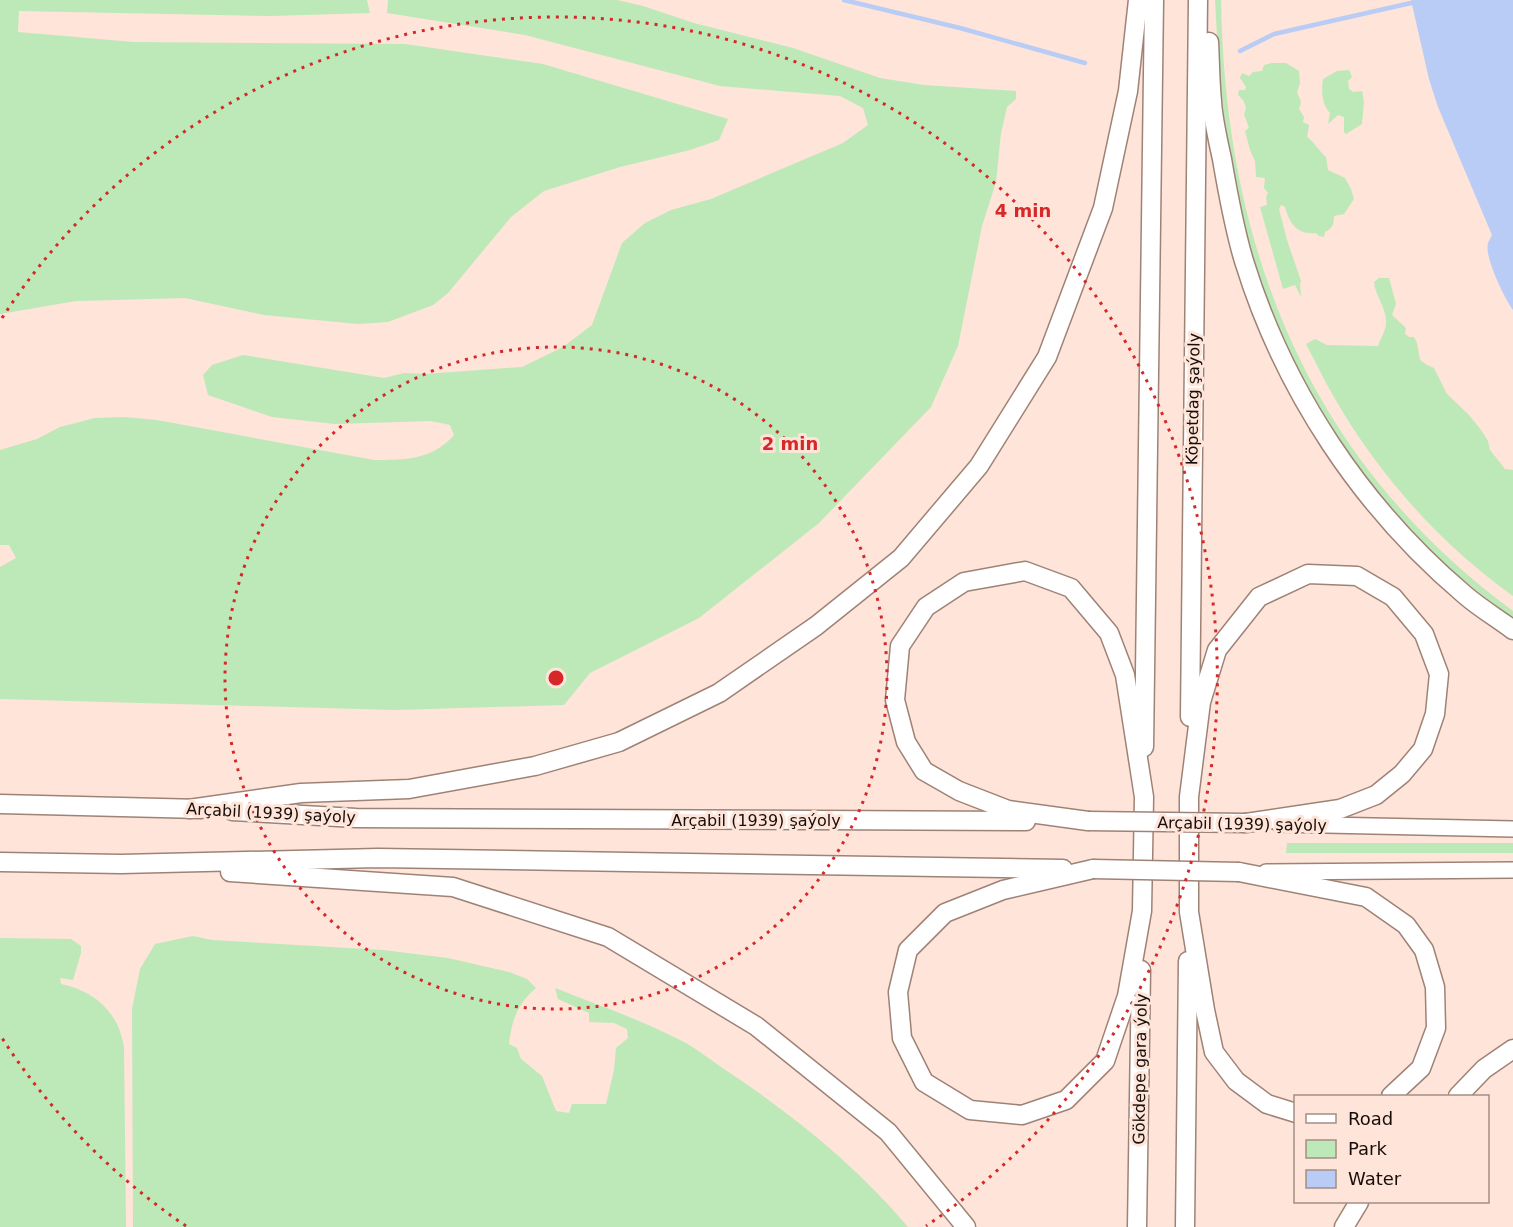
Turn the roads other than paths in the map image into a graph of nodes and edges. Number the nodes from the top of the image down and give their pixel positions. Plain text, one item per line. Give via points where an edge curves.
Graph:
1 (1138, 0) edge
2 (1154, 0) edge
3 (1198, 0) edge
4 (1207, 0) edge
5 (1513, 630) edge
6 (1144, 796) junction
7 (1189, 797) junction
8 (0, 804) edge
9 (189, 809) junction
10 (1088, 821) junction
11 (1246, 823) junction
12 (1513, 829) edge
13 (0, 862) edge
14 (121, 864) junction
15 (0, 868) edge
16 (1093, 870) junction
17 (1513, 870) edge
18 (1239, 872) junction
19 (1142, 911) junction
20 (1189, 912) junction
21 (1513, 1049) edge
22 (1392, 1095) edge
23 (1459, 1095) edge
24 (1294, 1112) edge
25 (1358, 1203) edge
26 (966, 1227) edge
27 (1137, 1227) edge
28 (1185, 1227) edge
29 (1344, 1227) edge

1 - 9 main road via 1128,91 1103,208 1047,357 979,466 900,558 816,626 719,693 619,742 535,766 410,789 301,793
2 - 6 main road
3 - 7 main road, Köpetdag şaýoly
4 - 5 main road via 1212,102 1230,206 1259,304 1288,371 1317,424 1374,503 1466,596
6 - 10 main road via 1125,675 1109,633 1071,588 1025,571 964,582 926,607 900,646 895,700 906,742 924,771 959,791 1008,810
6 - 19 main road
7 - 11 main road via 1200,702 1217,650 1259,597 1308,574 1357,576 1393,597 1424,634 1439,674 1435,714 1423,749 1402,774 1376,795 1340,809
7 - 20 main road
8 - 9 main road, Arçabil (1939) şaýoly
9 - 10 main road, Arçabil (1939) şaýoly via 356,818
10 - 11 main road, Arçabil (1939) şaýoly, bridge
11 - 12 street, Arçabil (1939) şaýoly
13 - 14 main road
14 - 15 street
14 - 16 main road via 378,858
14 - 26 main road via 453,887 608,937 756,1026 888,1132
16 - 18 main road, bridge
16 - 19 main road via 1003,890 945,913 908,950 898,992 902,1038 924,1082 970,1110 1022,1115 1066,1100 1105,1061 1127,996
17 - 18 street
18 - 22 main road via 1366,897 1406,926 1424,950 1435,987 1436,1028 1421,1068
19 - 27 main road, Gökdepe gara ýoly
20 - 24 main road via 1214,1053 1236,1081 1267,1104
20 - 28 main road
21 - 23 main road
25 - 29 main road

